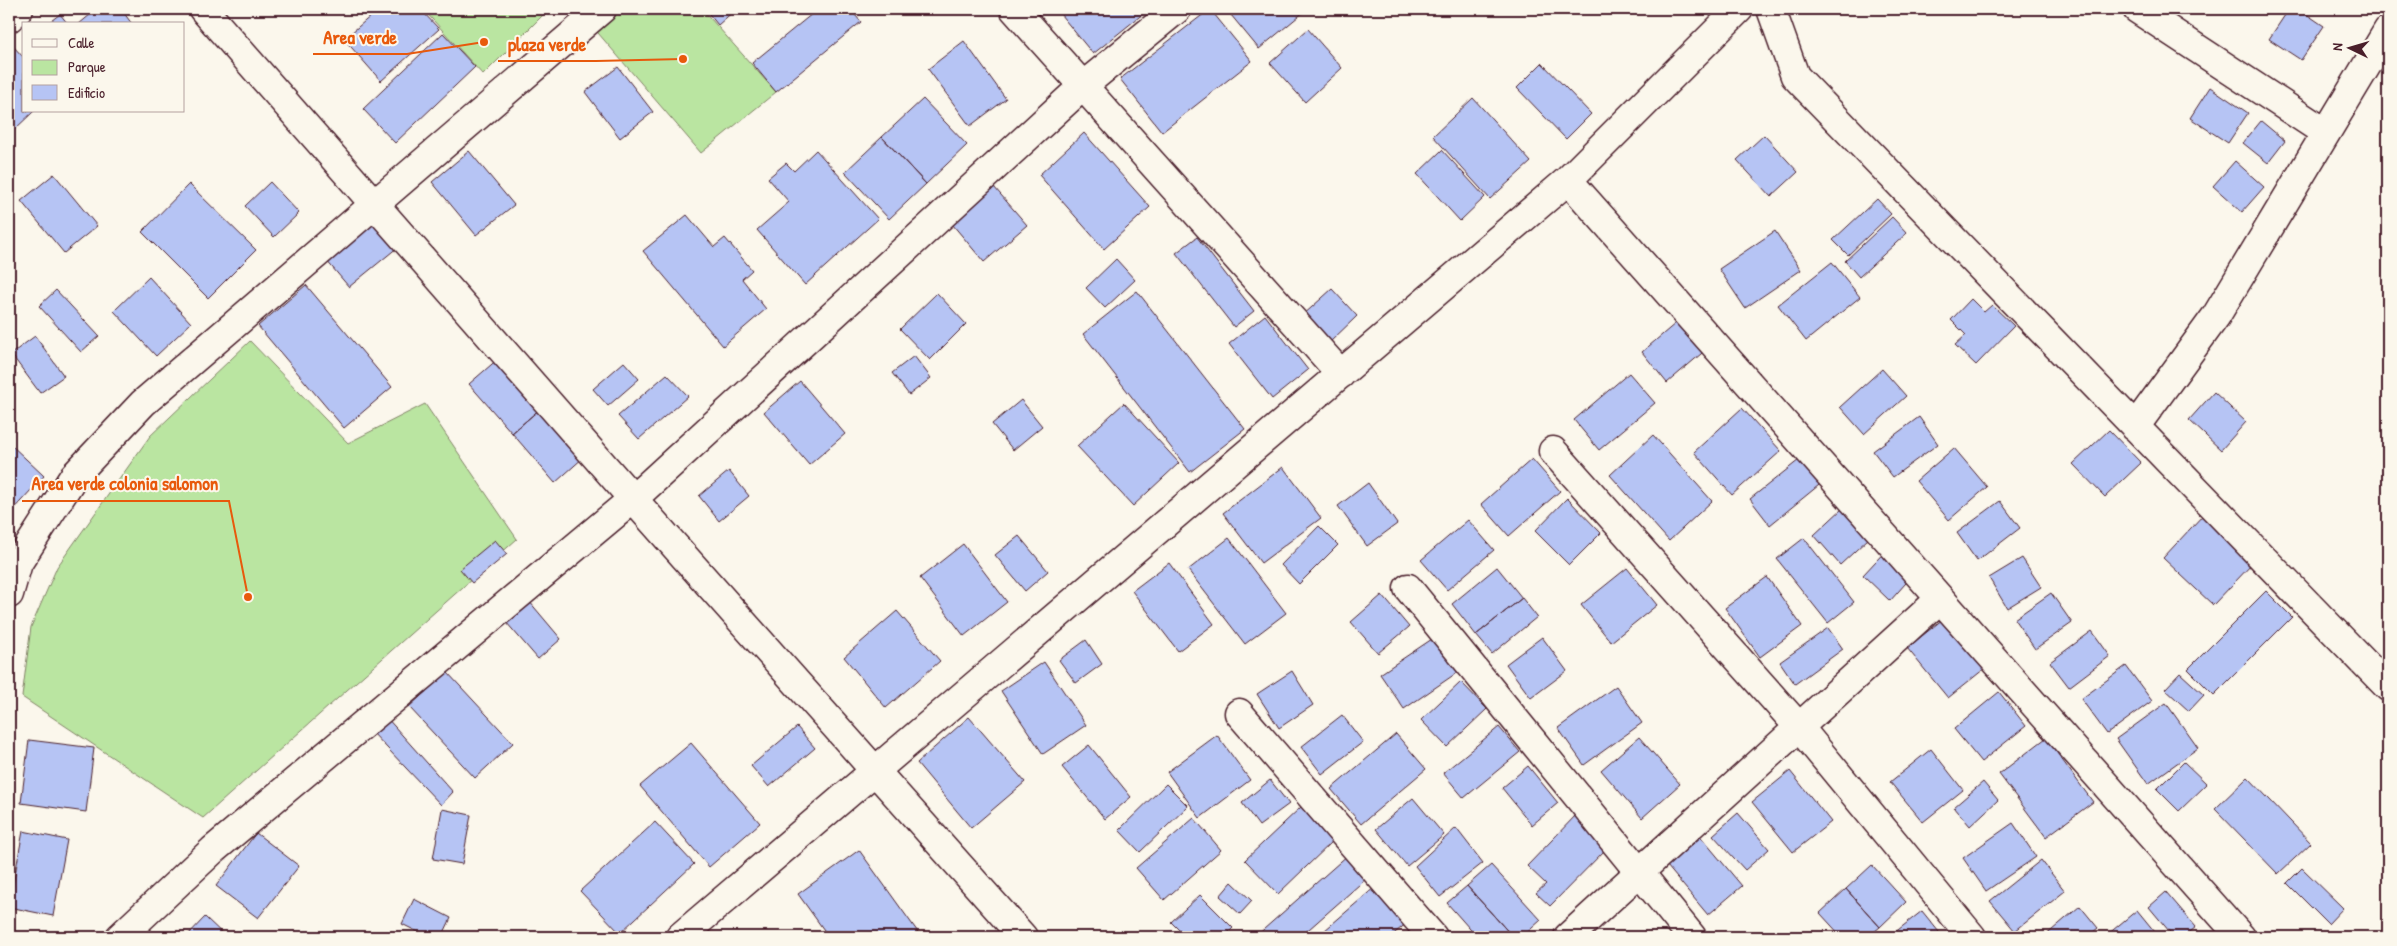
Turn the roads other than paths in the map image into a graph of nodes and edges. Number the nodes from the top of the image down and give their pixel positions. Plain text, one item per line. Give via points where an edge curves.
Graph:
1 (19, 9) edge
2 (203, 9) edge
3 (602, 9) edge
4 (1014, 9) edge
5 (1177, 9) edge
6 (1739, 9) edge
7 (1770, 9) edge
8 (2137, 9) edge
9 (9, 18) edge
10 (2388, 30) edge
11 (1084, 85) junction
12 (2326, 133) junction
13 (1568, 180) junction
14 (374, 204) junction
15 (1341, 374) junction
16 (2135, 427) junction
17 (1553, 450) dead end
18 (633, 498) junction
19 (14, 562) edge
20 (1408, 588) dead end
21 (9, 594) edge
22 (1940, 600) junction
23 (2388, 687) edge
24 (1239, 713) dead end
25 (1799, 727) junction
26 (874, 771) junction
27 (1640, 872) junction
28 (120, 937) edge
29 (680, 937) edge
30 (1023, 937) edge
31 (1433, 937) edge
32 (1568, 937) edge
33 (1692, 937) edge
34 (1972, 937) edge
35 (2241, 937) edge

1 - 9 street
2 - 14 street
3 - 14 street
4 - 11 street
5 - 11 street
6 - 13 street
7 - 16 street via 1795,76
8 - 12 street
10 - 12 street
11 - 15 street
11 - 18 street
12 - 16 street via 2216,316
13 - 15 street
13 - 22 street
14 - 18 street
14 - 19 street via 143,403 74,476
15 - 26 street
16 - 23 street
17 - 25 street
18 - 26 street
18 - 28 street via 213,850
19 - 21 street
20 - 27 street
22 - 25 street
22 - 35 street
24 - 31 street
25 - 27 street
25 - 34 street
26 - 29 street
26 - 30 street
27 - 32 street
27 - 33 street

